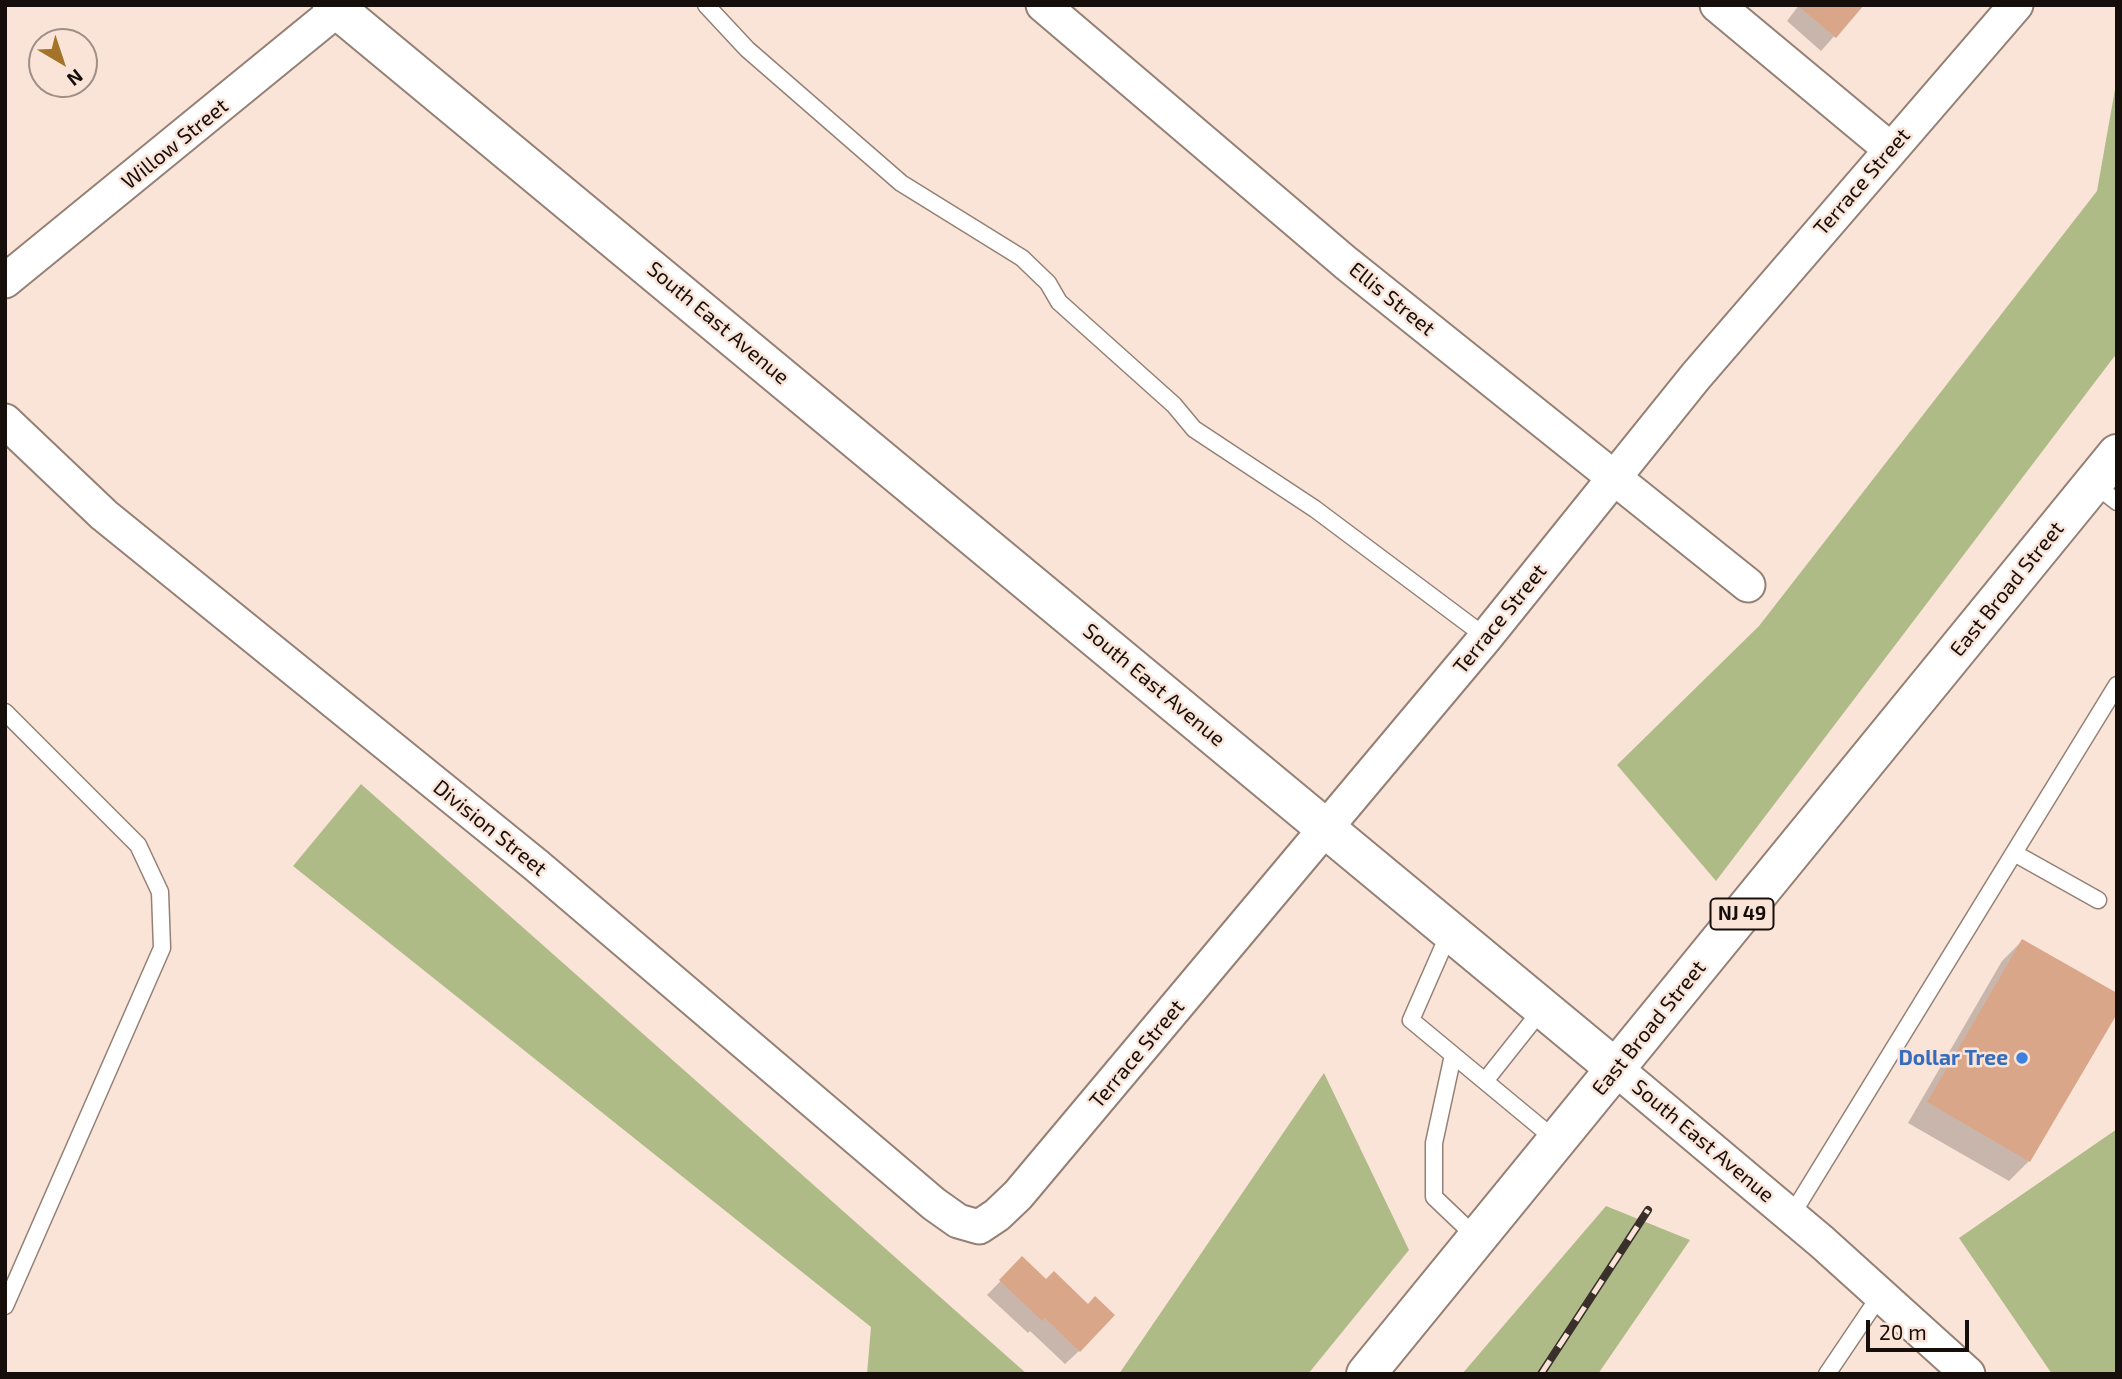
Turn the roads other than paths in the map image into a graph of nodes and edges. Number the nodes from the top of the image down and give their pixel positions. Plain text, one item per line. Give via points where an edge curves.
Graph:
1 (706, 5) edge
2 (1043, 5) edge
3 (1717, 5) edge
4 (2016, 5) edge
5 (338, 7) edge
6 (1890, 149) junction
7 (5, 281) edge
8 (5, 421) edge
9 (2117, 454) edge
10 (1615, 477) junction
11 (2105, 493) edge
12 (1748, 586) dead end
13 (1486, 638) junction
14 (2117, 685) edge
15 (5, 712) edge
16 (1327, 829) junction
17 (2014, 853) junction
18 (2098, 900) dead end
19 (1450, 931) junction
20 (1543, 1008) junction
21 (1453, 1055) junction
22 (1616, 1069) junction
23 (1485, 1081) junction
24 (1557, 1141) junction
25 (1791, 1216) junction
26 (979, 1227) joint
27 (1477, 1238) junction
28 (1881, 1294) junction
29 (5, 1306) edge
30 (1366, 1374) edge
31 (1827, 1374) edge
32 (1968, 1374) edge

1 - 13 lane via 747,49 901,183 1022,258 1048,283 1059,302 1174,405 1194,429 1315,509
2 - 10 street, Ellis Street via 1346,263
3 - 6 street
4 - 6 street, Terrace Street
5 - 7 street, Willow Street
5 - 16 main road, South East Avenue
6 - 10 street, Terrace Street
8 - 26 street, Division Street via 104,515 536,865 934,1204 958,1222
9 - 11 main road, East Broad Street / NJ 49
10 - 12 street, Ellis Street
10 - 13 street, Terrace Street
11 - 22 main road, East Broad Street / NJ 49
13 - 16 street, Terrace Street
14 - 17 lane
15 - 29 lane via 138,845 160,892 162,948
16 - 19 main road, South East Avenue
16 - 26 street, Terrace Street via 1018,1195
17 - 18 lane
17 - 25 lane
19 - 20 main road, South East Avenue
19 - 21 lane via 1411,1020
20 - 22 main road, South East Avenue
20 - 23 lane
21 - 23 lane
21 - 27 lane via 1434,1143 1434,1197
22 - 24 main road, East Broad Street / NJ 49
22 - 25 street, South East Avenue
23 - 24 lane
24 - 27 main road, East Broad Street / NJ 49
25 - 28 street, South East Avenue
27 - 30 main road, East Broad Street / NJ 49
28 - 31 lane
28 - 32 street, South East Avenue

